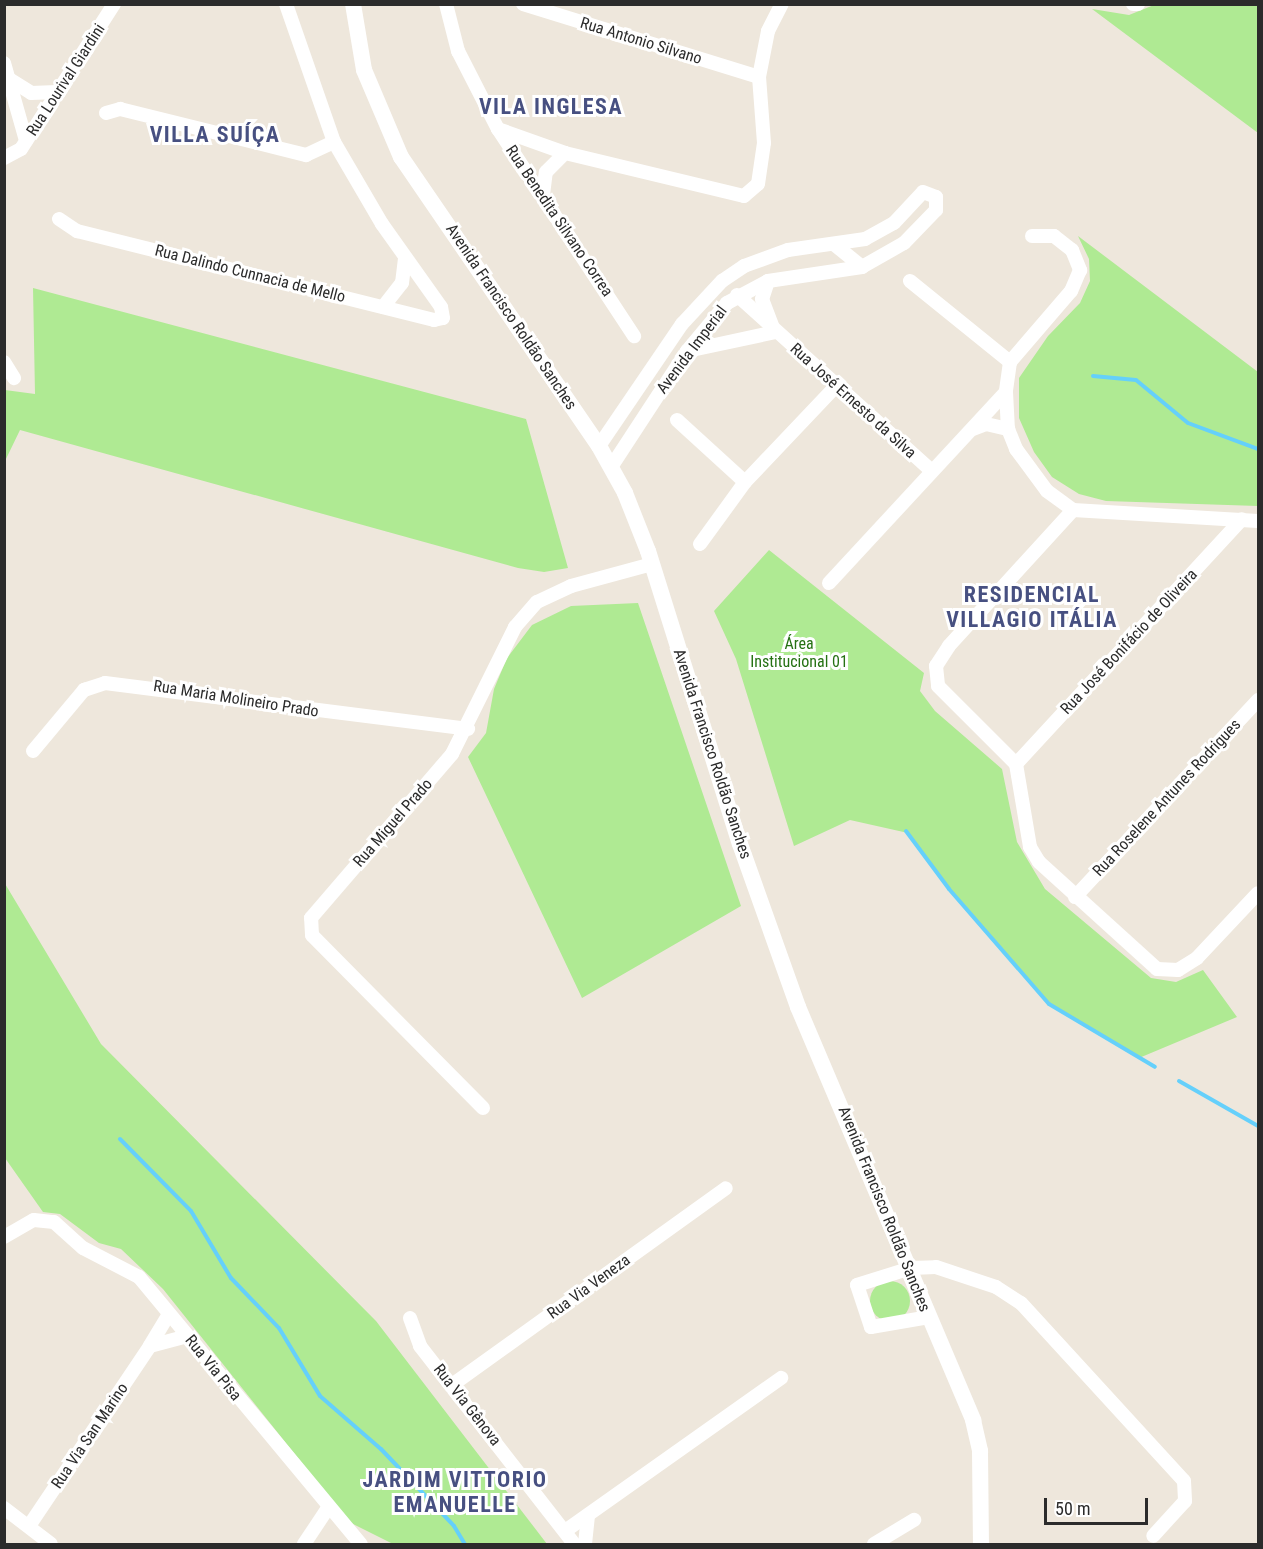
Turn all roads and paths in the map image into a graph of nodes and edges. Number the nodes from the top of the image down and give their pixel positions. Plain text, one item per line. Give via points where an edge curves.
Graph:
1 (114, 4) edge
2 (286, 4) edge
3 (353, 4) edge
4 (446, 4) edge
5 (523, 4) edge
6 (782, 4) edge
7 (4, 63) edge
8 (759, 77) junction
9 (9, 80) junction
10 (57, 92) junction
11 (106, 113) dead end
12 (498, 129) junction
13 (26, 141) junction
14 (334, 142) junction
15 (565, 153) junction
16 (10, 156) edge
17 (543, 195) junction
18 (60, 219) dead end
19 (1032, 236) dead end
20 (835, 245) junction
21 (405, 258) junction
22 (862, 267) junction
23 (768, 280) junction
24 (910, 281) dead end
25 (737, 295) junction
26 (383, 307) junction
27 (776, 332) junction
28 (634, 336) dead end
29 (687, 351) junction
30 (4, 362) edge
31 (1010, 362) junction
32 (14, 378) dead end
33 (836, 386) junction
34 (1006, 392) junction
35 (677, 420) dead end
36 (971, 429) junction
37 (1008, 429) junction
38 (599, 446) junction
39 (611, 467) junction
40 (931, 470) junction
41 (745, 482) junction
42 (1073, 510) junction
43 (1242, 519) junction
44 (1258, 521) edge
45 (700, 544) dead end
46 (652, 564) junction
47 (829, 583) dead end
48 (1258, 700) edge
49 (468, 729) junction
50 (33, 751) dead end
51 (1016, 764) junction
52 (1258, 893) edge
53 (1075, 897) junction
54 (483, 1108) dead end
55 (726, 1188) dead end
56 (4, 1237) edge
57 (911, 1268) junction
58 (169, 1314) junction
59 (929, 1317) junction
60 (410, 1318) dead end
61 (187, 1336) junction
62 (150, 1346) junction
63 (781, 1378) dead end
64 (452, 1385) junction
65 (4, 1508) edge
66 (328, 1508) junction
67 (588, 1515) junction
68 (914, 1520) dead end
69 (29, 1526) junction
70 (565, 1531) junction
71 (1153, 1536) dead end
72 (51, 1545) edge
73 (304, 1545) edge
74 (361, 1545) edge
75 (574, 1545) edge
76 (585, 1545) edge
77 (874, 1545) edge
78 (981, 1545) edge

1 - 10 street, Rua Lourival Giardini
2 - 14 street
3 - 38 street, Avenida Francisco Roldão Sanches via 364,70 401,157
4 - 12 street, Rua Benedita Silvano Correa via 458,51
5 - 8 street, Rua Antonio Silvano
6 - 8 street via 768,31
7 - 9 street
8 - 15 street via 764,144 758,184 744,196
9 - 10 street via 31,93
9 - 13 street
10 - 13 street, Rua Lourival Giardini
11 - 14 street via 120,109 306,155
12 - 15 street
12 - 17 street, Rua Benedita Silvano Correa
13 - 16 street, Rua Lourival Giardini
14 - 21 street
15 - 17 street via 546,172
17 - 28 street, Rua Benedita Silvano Correa
18 - 26 street, Rua Dalindo Cunnacia de Mello via 77,231
19 - 31 street via 1054,236 1072,250 1080,270 1071,291
20 - 22 street
20 - 22 street, Avenida Imperial via 880,232 923,192 936,197 936,210 904,243
20 - 38 street, Avenida Imperial via 788,250 744,266 722,281 682,324
21 - 26 street via 402,283
21 - 26 street, Rua Dalindo Cunnacia de Mello via 441,307 443,318 434,320
22 - 23 street, Avenida Imperial
23 - 25 street, Avenida Imperial
23 - 27 street, Rua José Ernesto da Silva via 762,299
24 - 31 street
25 - 27 street, Rua José Ernesto da Silva
25 - 29 street, Avenida Imperial via 713,316
27 - 29 street, Rua José Ernesto da Silva
27 - 33 street, Rua José Ernesto da Silva
29 - 39 street, Avenida Imperial
30 - 32 street
31 - 34 street
33 - 40 street, Rua José Ernesto da Silva
33 - 41 street
34 - 36 street
34 - 37 street
35 - 41 street
36 - 37 street via 986,424
36 - 40 street
37 - 42 street via 1016,449 1047,491
38 - 39 street, Avenida Francisco Roldão Sanches
39 - 46 street, Avenida Francisco Roldão Sanches
40 - 47 street
41 - 45 street
42 - 43 street
42 - 51 street via 949,646 936,666 938,686 958,711
43 - 44 street
43 - 51 street, Rua José Bonifácio de Oliveira
46 - 49 street, Rua Miguel Prado via 571,586 537,602 515,627
46 - 57 street, Avenida Francisco Roldão Sanches via 740,844 798,1007
48 - 53 street, Rua Roselene Antunes Rodrigues
49 - 50 street, Rua Maria Molineiro Prado via 105,683 84,690
49 - 54 street, Rua Miguel Prado via 452,754 308,926
51 - 53 street via 1030,847
52 - 53 street via 1197,957 1178,970 1157,969
55 - 64 street, Rua Via Veneza
56 - 58 street, Rua Via Pisa via 24,1223 44,1219 63,1227 83,1248 139,1277
57 - 59 street, Avenida Francisco Roldão Sanches
57 - 59 street via 856,1286 865,1318 871,1327
57 - 71 street via 936,1267 968,1275 996,1287 1040,1320 1188,1487 1185,1501
58 - 61 street, Rua Via Pisa
58 - 62 street, Rua Via San Marino
59 - 78 street, Avenida Francisco Roldão Sanches via 978,1441
60 - 64 street, Rua Via Gênova via 420,1346
61 - 62 street
61 - 66 street, Rua Via Pisa
62 - 69 street, Rua Via San Marino
63 - 67 street
64 - 70 street, Rua Via Gênova
65 - 69 street
66 - 73 street
66 - 74 street, Rua Via Pisa
67 - 70 street
67 - 76 street
68 - 77 street
69 - 72 street
70 - 75 street, Rua Via Gênova

